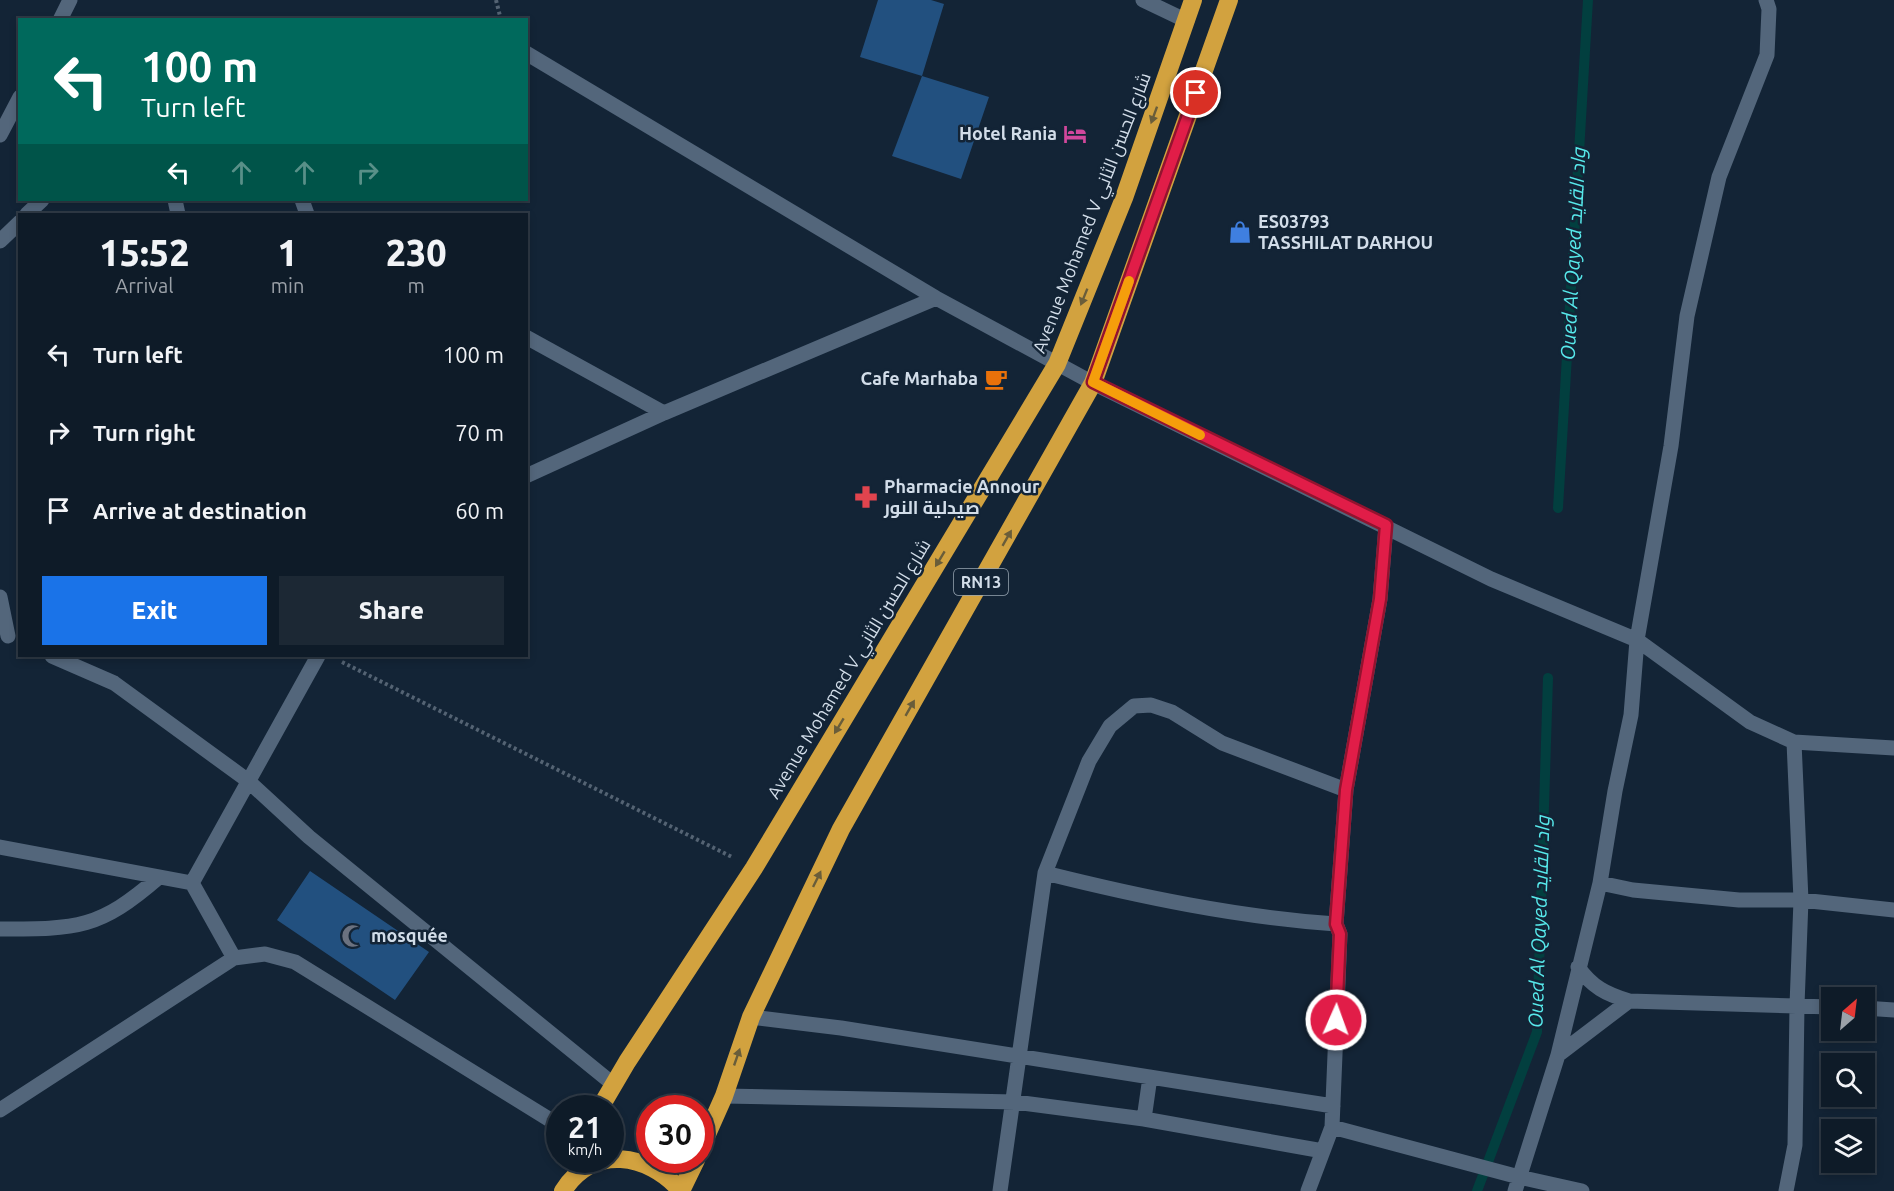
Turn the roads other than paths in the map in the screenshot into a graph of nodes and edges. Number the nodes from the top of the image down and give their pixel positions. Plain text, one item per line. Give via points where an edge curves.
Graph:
1 (70, 0) edge
2 (1143, 0) edge
3 (1193, 0) edge
4 (1229, 0) edge
5 (1766, 0) edge
6 (61, 18) edge
7 (1187, 21) junction
8 (528, 54) edge
9 (18, 101) edge
10 (0, 135) edge
11 (41, 201) edge
12 (28, 213) edge
13 (18, 224) edge
14 (0, 241) edge
15 (936, 298) junction
16 (528, 338) edge
17 (1057, 364) junction
18 (1093, 382) junction
19 (664, 413) junction
20 (528, 475) edge
21 (1386, 525) junction
22 (0, 597) edge
23 (9, 637) edge
24 (1637, 640) junction
25 (54, 657) edge
26 (317, 657) edge
27 (1794, 742) junction
28 (1894, 748) edge
29 (247, 780) junction
30 (1346, 790) junction
31 (0, 847) edge
32 (1045, 873) junction
33 (159, 877) junction
34 (192, 883) junction
35 (1600, 883) junction
36 (1801, 900) junction
37 (1894, 910) edge
38 (1336, 924) junction
39 (0, 928) edge
40 (234, 958) junction
41 (1578, 967) junction
42 (1629, 1001) junction
43 (1797, 1005) junction
44 (1821, 1006) edge
45 (1875, 1009) edge
46 (1894, 1010) edge
47 (751, 1017) junction
48 (1558, 1055) junction
49 (1020, 1057) junction
50 (1150, 1077) junction
51 (613, 1084) junction
52 (607, 1095) edge
53 (724, 1096) junction
54 (1015, 1102) junction
55 (1333, 1106) junction
56 (0, 1110) edge
57 (546, 1117) edge
58 (714, 1118) edge
59 (1144, 1119) junction
60 (1332, 1127) junction
61 (1323, 1151) junction
62 (624, 1159) edge
63 (578, 1173) edge
64 (690, 1173) edge
65 (1517, 1184) edge
66 (563, 1191) edge
67 (681, 1191) edge
68 (1000, 1191) edge
69 (1308, 1191) edge
70 (1582, 1191) edge
71 (1786, 1191) edge

1 - 6 street
2 - 7 street
3 - 7 highway, Avenue Mohamed V شارع الحسن الثاني / RN13
4 - 18 highway, RN13
5 - 24 street via 1767,55 1719,177 1687,316 1671,446
7 -> 17 highway, Avenue Mohamed V شارع الحسن الثاني / RN13 via 1124,198
8 - 15 street
9 - 10 street
11 - 12 street
13 - 14 street
15 - 17 street
15 - 19 street
16 - 19 street
17 - 18 street
17 -> 51 highway, Avenue Mohamed V شارع الحسن الثاني / RN13 via 754,868
18 - 21 street
47 -> 18 highway, RN13 via 841,829
19 - 20 street
21 - 24 street via 1491,579
21 - 30 street via 1380,599
22 - 23 street
24 - 27 street via 1750,722
24 - 35 street via 1631,715
25 - 29 street via 114,683
26 - 29 street
27 - 28 street
27 - 36 street
29 - 34 street
29 - 51 street via 309,837
30 - 32 street via 1222,743 1172,712 1151,705 1134,706 1110,726 1089,761
30 - 38 street
31 - 33 street
32 - 38 street via 1128,894 1248,915
32 - 49 street
33 - 34 street
33 - 39 street via 127,905 95,922 59,929
34 - 40 street
35 - 36 street via 1739,900
35 - 41 street
36 - 37 street
36 - 43 street
38 - 55 street via 1340,934
40 - 56 street
40 - 57 street via 265,954 295,962
41 - 42 street via 1589,982 1607,994
41 - 48 street
42 - 43 street
42 - 48 street
43 - 44 street
43 - 71 street via 1795,1145
45 - 46 street
47 - 49 street
53 -> 47 highway, RN13
48 - 65 street
49 - 50 street
49 - 54 street
50 - 55 street
50 - 59 street
51 - 52 highway, Avenue Mohamed V شارع الحسن الثاني / RN13
53 - 54 street
53 - 58 highway, RN13
54 - 59 street
54 - 68 street
55 - 60 street
59 - 61 street
60 - 61 street
60 - 65 street
61 - 69 street
62 - 67 highway via 648,1164 667,1175
63 - 66 highway
64 - 67 highway
65 - 70 street

